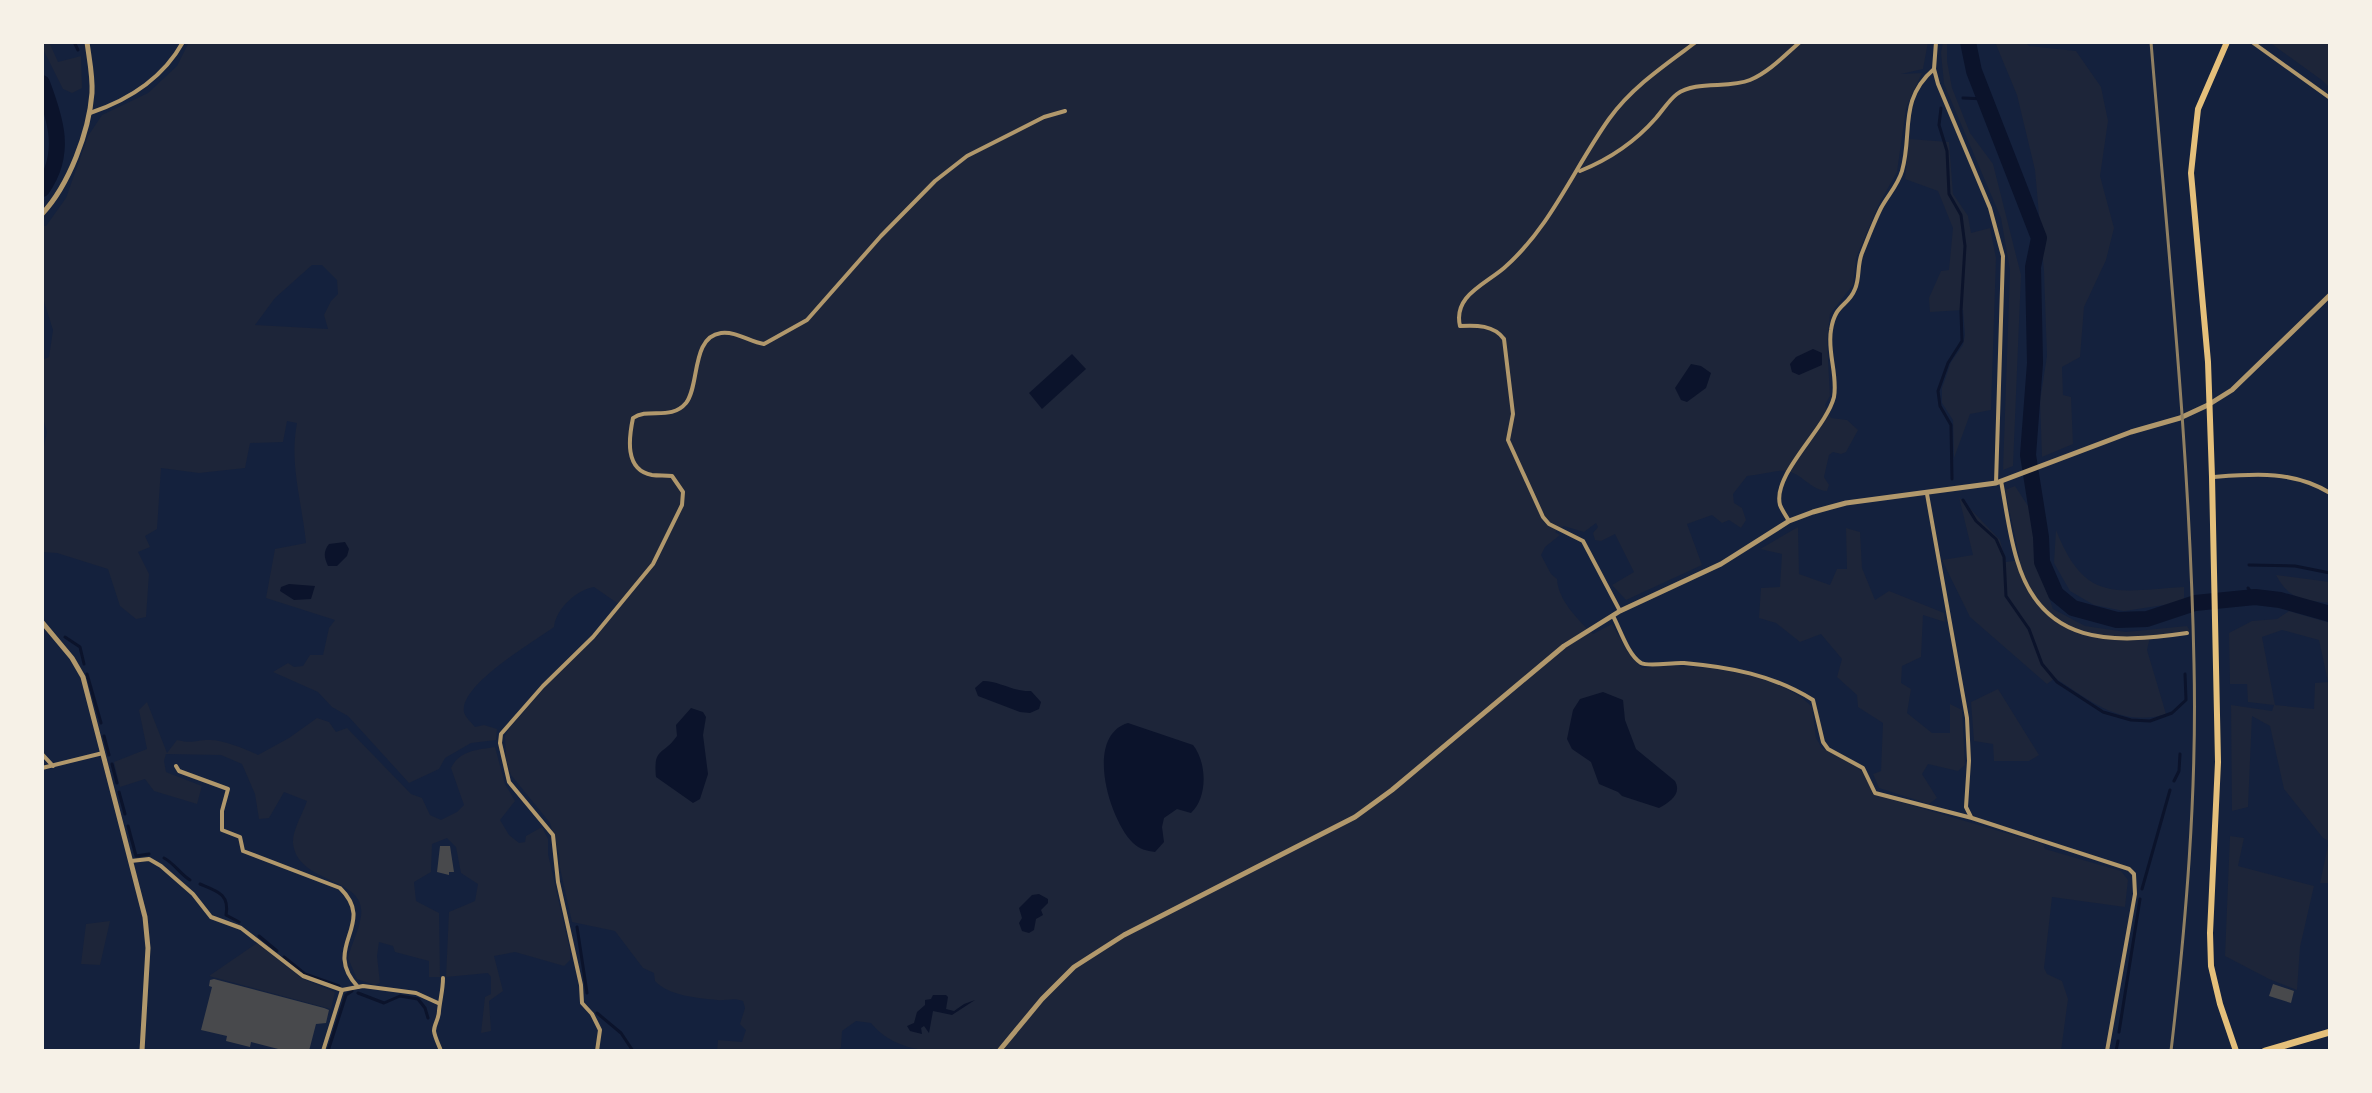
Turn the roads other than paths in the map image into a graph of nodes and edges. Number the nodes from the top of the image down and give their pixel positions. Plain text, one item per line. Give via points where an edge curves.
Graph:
1 (87, 42) edge
2 (183, 42) edge
3 (1696, 42) edge
4 (1800, 42) edge
5 (1936, 42) edge
6 (2227, 42) edge
7 (2252, 42) edge
8 (1934, 69) junction
9 (2330, 98) edge
10 (1065, 111) dead end
11 (88, 114) junction
12 (1578, 171) junction
13 (42, 214) edge
14 (2330, 295) edge
15 (2208, 405) junction
16 (2212, 477) junction
17 (1998, 482) junction
18 (2330, 493) edge
19 (1927, 494) junction
20 (1789, 521) junction
21 (1620, 611) junction
22 (1613, 616) junction
23 (42, 622) edge
24 (2187, 633) dead end
25 (103, 753) junction
26 (42, 754) edge
27 (53, 766) junction
28 (176, 766) dead end
29 (42, 768) edge
30 (1972, 818) junction
31 (131, 861) junction
32 (443, 978) dead end
33 (358, 987) junction
34 (342, 990) junction
35 (438, 1003) junction
36 (2330, 1032) edge
37 (142, 1051) edge
38 (323, 1051) edge
39 (441, 1051) edge
40 (597, 1051) edge
41 (999, 1051) edge
42 (2107, 1051) edge
43 (2236, 1051) edge
44 (2265, 1051) edge

1 - 11 street via 92,91
2 - 11 street via 140,90
3 - 12 street via 1630,94
4 - 12 street via 1748,81 1685,89 1623,149
5 - 8 street
6 - 15 main road via 2198,109 2191,173
7 - 9 street
8 - 17 street via 1990,208 2003,256
8 - 20 street via 1913,96 1903,169 1860,258 1855,289 1837,307 1830,331 1834,395 1784,480 1781,505
10 - 40 street via 967,156 935,181 807,320 764,344 716,334 698,359 683,406 633,418 631,457 651,475 672,476 683,492 682,505 653,564 593,637 509,724 500,743 509,782 553,835 581,1000 600,1030
11 - 13 street via 70,172
12 - 21 street via 1518,255 1461,302 1458,316 1460,326 1489,328 1504,339 1513,414 1508,440 1543,517 1583,541
14 - 15 street via 2232,390
15 - 16 main road
15 - 17 street
16 - 18 street via 2292,477
16 - 43 main road via 2218,762 2211,966
17 - 19 street
17 - 24 street via 2026,583 2052,617 2085,635 2109,639
19 - 20 street via 1846,503
19 - 30 street via 1967,718 1966,807
20 - 21 street via 1721,564
21 - 22 street
22 - 30 street via 1640,663 1749,672 1789,686 1813,700 1823,742 1863,768 1875,793
22 - 41 street via 1564,646 1355,817 1124,935 1074,967
23 - 25 street via 83,677
25 - 27 street
25 - 31 street
26 - 27 street
27 - 29 street
28 - 33 street via 228,789 222,830 240,837 243,851 340,888 348,896 355,916 343,959 347,975
30 - 42 street via 2121,865 2134,874 2135,894
31 - 34 street via 149,859 161,866 211,917 241,928 303,976
31 - 37 street via 148,948
32 - 35 street
33 - 34 street
33 - 35 street via 416,993
34 - 38 street
35 - 39 street via 434,1034
36 - 44 highway

